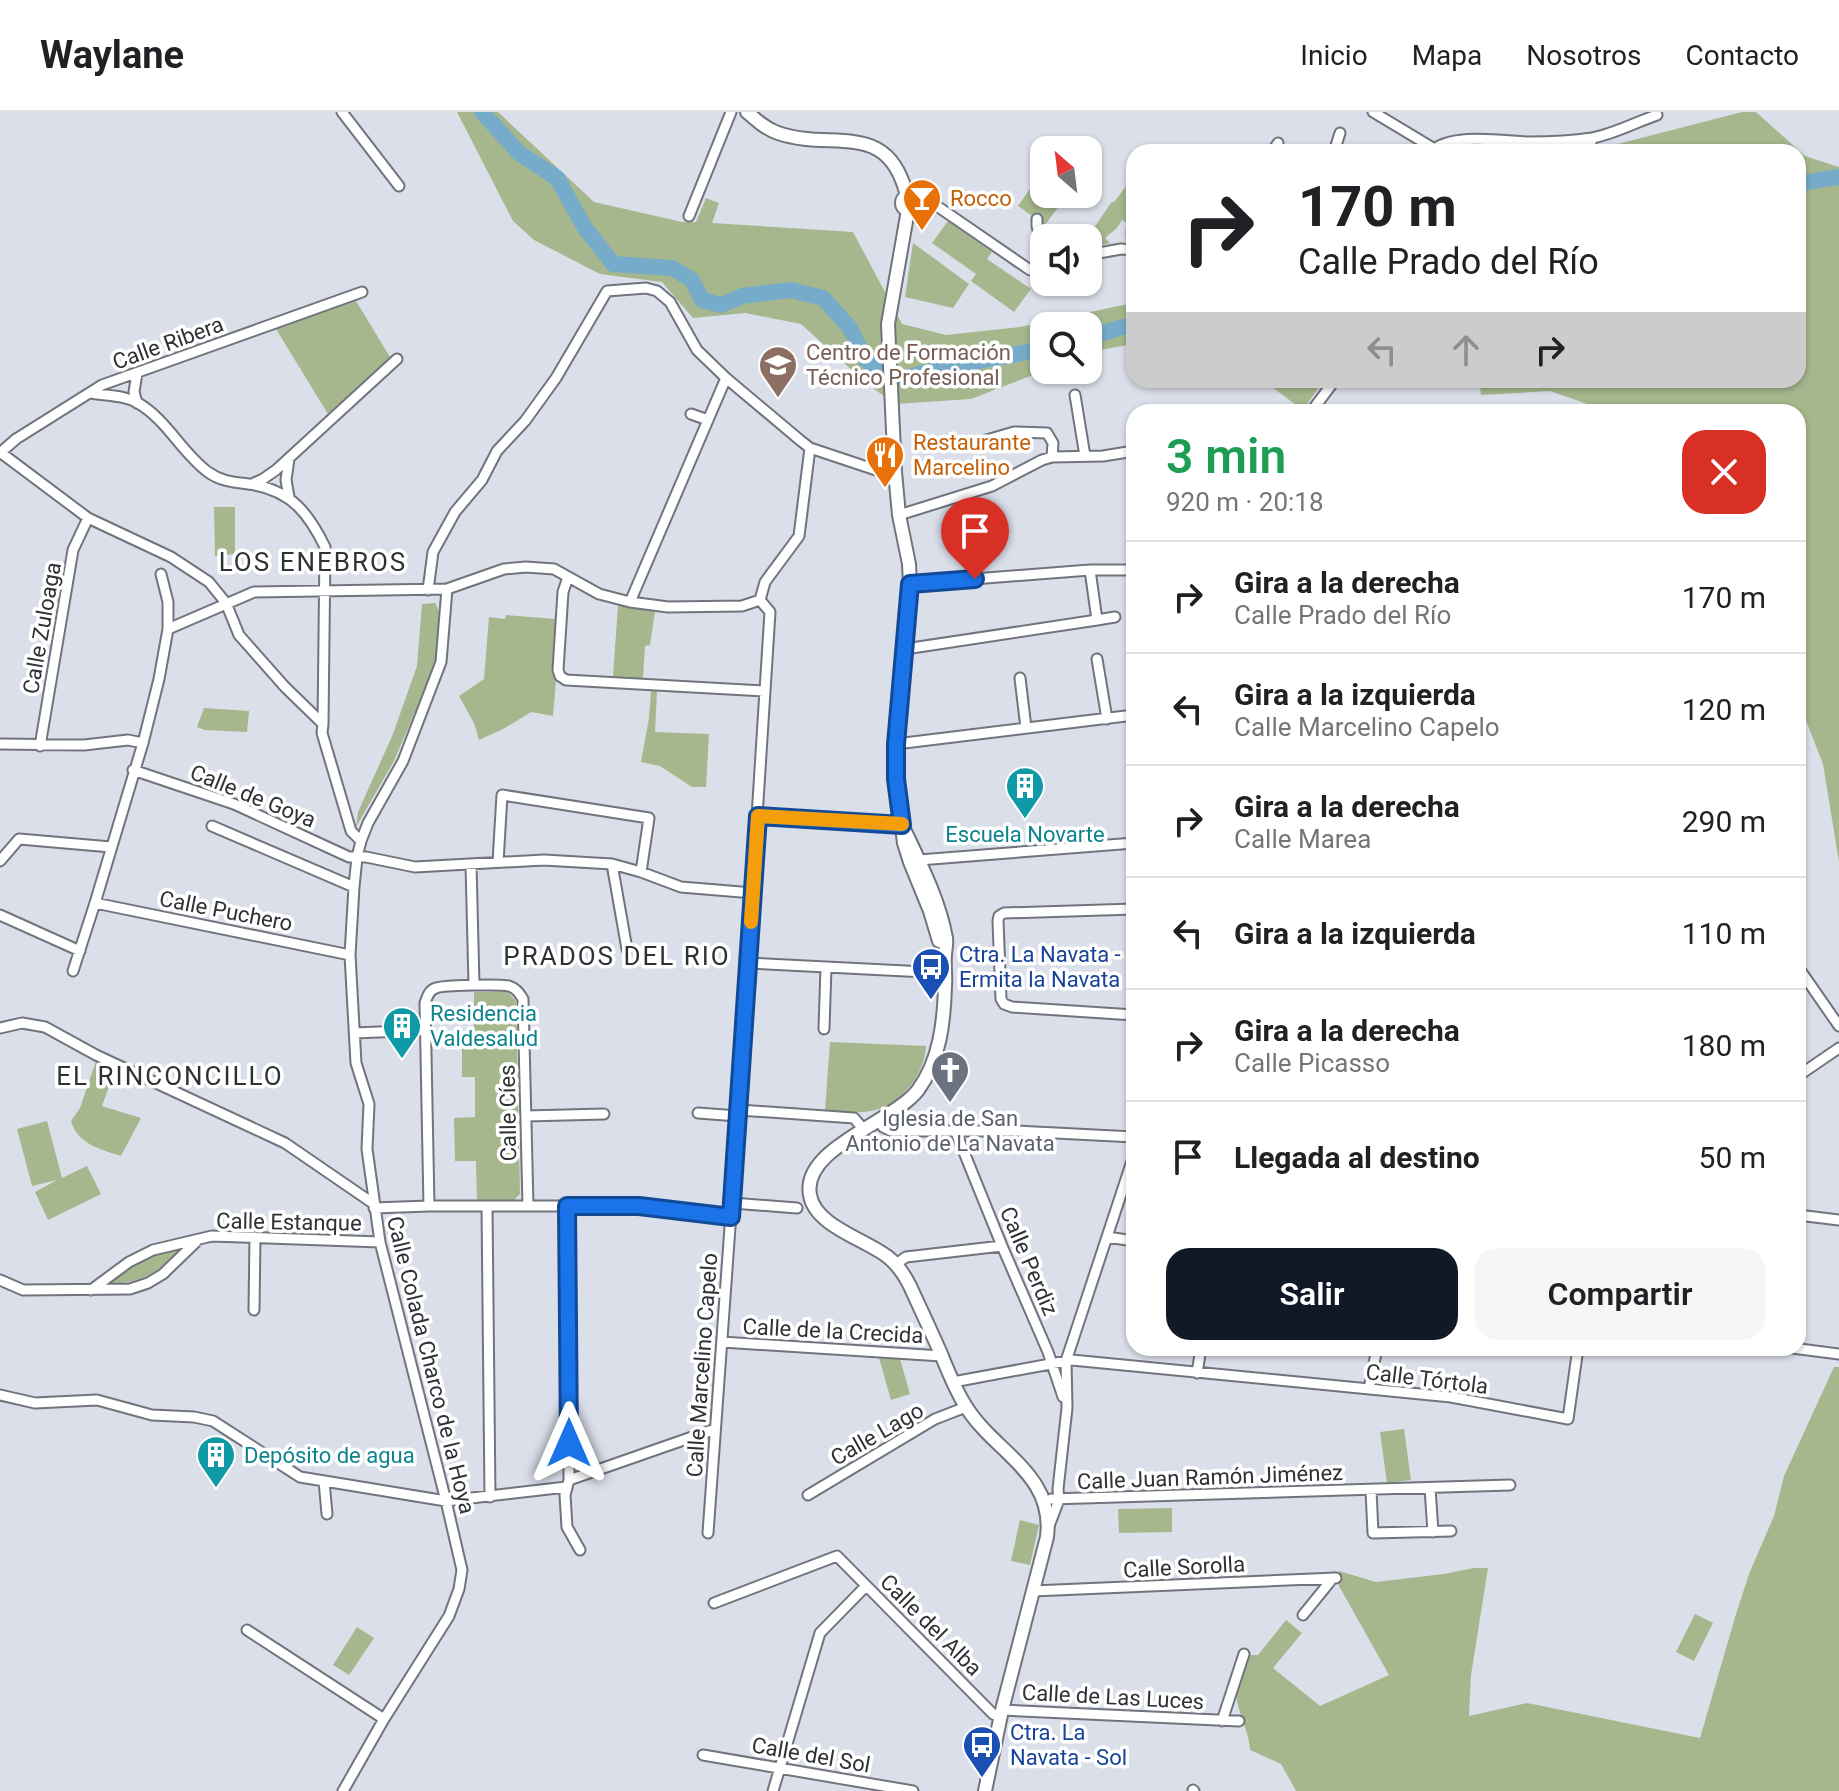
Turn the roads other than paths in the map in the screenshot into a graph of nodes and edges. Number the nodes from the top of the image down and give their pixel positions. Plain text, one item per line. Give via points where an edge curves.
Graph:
1 (342, 112) edge
2 (731, 112) edge
3 (747, 112) edge
4 (1373, 112) edge
5 (1657, 115) dead end
6 (1340, 133) dead end
7 (1593, 138) junction
8 (1337, 144) edge
9 (1423, 144) edge
10 (1445, 144) edge
11 (1590, 144) edge
12 (399, 186) dead end
13 (911, 203) junction
14 (689, 216) dead end
15 (1037, 219) dead end
16 (1037, 224) edge
17 (1126, 249) edge
18 (1102, 252) edge
19 (1030, 270) edge
20 (362, 292) dead end
21 (397, 359) dead end
22 (137, 373) junction
23 (726, 378) junction
24 (91, 393) junction
25 (1075, 395) dead end
26 (137, 403) junction
27 (691, 414) dead end
28 (708, 420) junction
29 (983, 441) dead end
30 (810, 448) junction
31 (1126, 452) edge
32 (0, 453) edge
33 (1085, 456) junction
34 (1052, 457) junction
35 (289, 459) junction
36 (895, 472) junction
37 (252, 484) junction
38 (289, 497) junction
39 (899, 515) junction
40 (88, 518) junction
41 (1090, 570) junction
42 (1126, 570) edge
43 (161, 574) dead end
44 (568, 577) junction
45 (910, 584) junction
46 (325, 589) junction
47 (447, 589) junction
48 (428, 590) junction
49 (760, 600) junction
50 (630, 602) junction
51 (226, 603) junction
52 (1115, 617) dead end
53 (1097, 620) junction
54 (168, 629) junction
55 (905, 649) junction
56 (1097, 659) dead end
57 (1020, 678) dead end
58 (765, 691) junction
59 (1126, 716) edge
60 (1107, 719) junction
61 (323, 724) junction
62 (1026, 728) junction
63 (143, 743) junction
64 (0, 744) edge
65 (896, 744) junction
66 (40, 746) junction
67 (133, 770) junction
68 (758, 816) junction
69 (902, 825) junction
70 (212, 826) dead end
71 (361, 841) junction
72 (904, 843) junction
73 (1126, 844) edge
74 (111, 847) junction
75 (357, 857) junction
76 (919, 860) junction
77 (0, 861) edge
78 (498, 862) junction
79 (471, 864) junction
80 (612, 864) junction
81 (641, 872) junction
82 (354, 887) junction
83 (753, 893) junction
84 (95, 903) junction
85 (929, 908) junction
86 (1126, 909) edge
87 (0, 915) edge
88 (946, 948) junction
89 (627, 949) dead end
90 (80, 951) junction
91 (350, 955) junction
92 (748, 963) junction
93 (826, 967) junction
94 (73, 971) dead end
95 (945, 973) junction
96 (1806, 979) edge
97 (474, 985) junction
98 (1126, 1014) edge
99 (1839, 1026) edge
100 (0, 1028) edge
101 (824, 1029) dead end
102 (425, 1030) junction
103 (355, 1033) junction
104 (1839, 1048) edge
105 (1806, 1071) edge
106 (698, 1113) dead end
107 (738, 1113) junction
108 (604, 1114) dead end
109 (526, 1116) junction
110 (879, 1120) junction
111 (864, 1130) junction
112 (955, 1130) junction
113 (1126, 1137) edge
114 (1126, 1179) edge
115 (732, 1203) junction
116 (374, 1206) junction
117 (429, 1206) junction
118 (487, 1206) junction
119 (528, 1206) junction
120 (567, 1206) junction
121 (797, 1208) dead end
122 (1806, 1216) edge
123 (731, 1217) junction
124 (1839, 1220) edge
125 (255, 1237) junction
126 (1107, 1237) junction
127 (198, 1240) junction
128 (1126, 1240) edge
129 (380, 1242) junction
130 (1002, 1246) junction
131 (896, 1264) junction
132 (0, 1280) edge
133 (91, 1290) junction
134 (254, 1310) dead end
135 (722, 1342) junction
136 (1806, 1350) edge
137 (1839, 1354) edge
138 (942, 1356) junction
139 (1200, 1356) edge
140 (1375, 1356) edge
141 (1577, 1356) edge
142 (1066, 1361) junction
143 (1052, 1364) junction
144 (1197, 1373) junction
145 (953, 1382) junction
146 (1369, 1389) junction
147 (0, 1395) edge
148 (966, 1407) junction
149 (1067, 1408) junction
150 (715, 1429) junction
151 (324, 1481) junction
152 (568, 1484) junction
153 (1510, 1485) dead end
154 (1430, 1488) junction
155 (1058, 1489) junction
156 (1371, 1490) junction
157 (808, 1495) dead end
158 (490, 1497) junction
159 (1049, 1499) junction
160 (446, 1501) junction
161 (327, 1514) dead end
162 (1451, 1531) dead end
163 (1433, 1532) junction
164 (708, 1533) dead end
165 (580, 1550) dead end
166 (866, 1586) junction
167 (1033, 1591) junction
168 (714, 1603) dead end
169 (1303, 1615) dead end
170 (247, 1630) dead end
171 (1244, 1654) dead end
172 (1001, 1713) junction
173 (384, 1719) junction
174 (1222, 1721) junction
175 (1239, 1721) dead end
176 (703, 1755) dead end
177 (780, 1769) junction
178 (898, 1790) edge
179 (343, 1791) edge
180 (773, 1791) edge
181 (913, 1791) edge
182 (985, 1791) edge

1 - 12 street
2 - 14 street
3 - 13 main road via 784,135 875,148 898,168
4 - 9 street
5 - 7 street
6 - 8 street
7 - 10 street
7 - 11 street
13 - 19 street via 934,204
13 - 36 main road via 888,324
15 - 16 street
17 - 18 street
20 - 22 street, Calle Ribera
21 - 35 street
22 - 24 street, Calle Ribera
22 - 26 street
23 - 28 street
23 - 30 street
23 - 48 street via 697,350 670,302 657,291 607,291 556,378 455,512 433,552
24 - 26 street
24 - 32 street, Calle Ribera
25 - 33 street
26 - 37 street via 207,472
27 - 28 street
28 - 50 street
29 - 34 street via 1014,432 1047,433
30 - 36 street
30 - 49 street via 799,536 765,582
31 - 33 street
32 - 40 street
33 - 34 street
34 - 39 street via 992,486
35 - 37 street
35 - 38 street
36 - 39 main road
37 - 38 street
38 - 46 street via 315,526 325,547
39 - 45 main road
40 - 51 street via 171,557 209,582
40 - 66 street, Calle Zuloaga via 73,550
41 - 42 street
41 - 45 street
41 - 53 street
43 - 54 street
44 - 47 street via 554,569 504,569
44 - 50 street via 599,594
44 - 58 street via 558,670 566,680
45 - 55 main road
46 - 48 street
46 - 51 street via 254,592
46 - 61 street
47 - 48 street
47 - 71 street, Calle Colada Charco de la Hoya via 441,662 403,761
49 - 50 street via 742,606
49 - 58 street, Calle Marcelino Capelo via 770,612
51 - 54 street
51 - 61 street via 239,635
52 - 53 street
53 - 55 street
54 - 63 street
55 - 65 main road
56 - 60 street
57 - 62 street
58 - 68 street, Calle Marcelino Capelo
59 - 60 street
60 - 62 street
61 - 71 street via 343,807 351,831
62 - 65 street
63 - 66 street
63 - 67 street
64 - 66 street
65 - 69 main road
67 - 74 street
67 - 75 street, Calle de Goya via 234,804
68 - 69 street
68 - 83 street, Calle Marcelino Capelo
69 - 72 main road
69 - 76 main road
70 - 82 street
71 - 75 street, Calle Colada Charco de la Hoya
72 - 76 main road
72 - 85 main road
73 - 76 street
74 - 77 street via 19,839
74 - 84 street
75 - 79 street, Calle de Goya via 415,867
75 - 82 street, Calle Colada Charco de la Hoya
76 - 85 main road
76 - 88 main road via 941,916
78 - 79 street, Calle de Goya
78 - 80 street, Calle de Goya
78 - 81 street via 502,795 649,818
79 - 97 street
80 - 81 street, Calle de Goya
80 - 89 street
81 - 83 street, Calle de Goya via 681,887
82 - 91 street, Calle Colada Charco de la Hoya
83 - 92 street, Calle Marcelino Capelo
84 - 90 street
84 - 91 street, Calle Puchero
85 - 88 main road
86 - 98 street via 1004,913 998,921 1004,1004
87 - 90 street
88 - 95 main road
90 - 94 street
91 - 103 street, Calle Colada Charco de la Hoya
92 - 93 street
92 - 107 street, Calle Marcelino Capelo
93 - 95 street
93 - 101 street
95 - 110 main road via 936,1056 916,1092
96 - 99 street
97 - 102 street, Calle Cíes via 436,987 428,994
97 - 109 street, Calle Cíes via 509,986 523,999
100 - 116 street via 22,1023 45,1027 285,1143
102 - 103 street
102 - 117 street, Calle Cíes
103 - 116 street, Calle Colada Charco de la Hoya via 356,1063 369,1104 367,1149
104 - 105 street
106 - 107 street
107 - 111 street via 854,1118
107 - 115 street, Calle Marcelino Capelo
108 - 109 street
109 - 119 street, Calle Cíes
110 - 111 main road
110 - 112 street via 891,1131
111 - 131 main road via 818,1163 810,1181 811,1199 824,1218
112 - 113 street
112 - 130 street, Calle Perdiz
114 - 126 street, Calle Perdiz
115 - 121 street
115 - 123 street, Calle Marcelino Capelo
116 - 117 street
116 - 129 street, Calle Colada Charco de la Hoya
117 - 118 street
118 - 119 street
118 - 158 street
119 - 120 street
120 - 123 street via 639,1206
120 - 152 street
122 - 124 street
123 - 135 street, Calle Marcelino Capelo
125 - 127 street, Calle Estanque
125 - 129 street, Calle Estanque
125 - 134 street
126 - 128 street
126 - 142 street, Calle Perdiz
127 - 133 street, Calle Estanque via 153,1250
127 - 133 street, Calle Estanque via 148,1283
129 - 160 street, Calle Colada Charco de la Hoya
130 - 131 street via 906,1257
130 - 143 street, Calle Perdiz
131 - 138 main road
132 - 133 street, Calle Estanque via 23,1290
135 - 138 street, Calle de la Crecida
135 - 150 street, Calle Marcelino Capelo
136 - 137 street
138 - 145 main road
139 - 144 street
140 - 146 street
141 - 146 street, Calle Tórtola via 1568,1419 1451,1397
142 - 143 street, Calle Tórtola
142 - 144 street, Calle Tórtola
142 - 149 street, Calle Perdiz
143 - 145 street, Calle Tórtola
143 - 149 street, Calle Perdiz
144 - 146 street, Calle Tórtola
145 - 148 main road
147 - 151 street via 35,1403 97,1400 152,1415 213,1421 300,1477
148 - 157 street, Calle Lago via 935,1419
148 - 159 main road
149 - 155 street, Calle Perdiz
150 - 152 street
150 - 164 street, Calle Marcelino Capelo
151 - 160 street
151 - 161 street
152 - 158 street
152 - 165 street via 567,1527
153 - 154 street, Calle Juan Ramón Jiménez
154 - 156 street, Calle Juan Ramón Jiménez
154 - 163 street
155 - 159 street, Calle Perdiz
155 - 159 street
156 - 159 street, Calle Juan Ramón Jiménez
156 - 163 street, Calle Juan Ramón Jiménez via 1373,1533
158 - 160 street
159 - 167 main road via 1049,1526
160 - 173 street, Calle Colada Charco de la Hoya via 462,1570 459,1589 449,1616
162 - 163 street, Calle Juan Ramón Jiménez
166 - 168 street, Calle del Alba via 837,1556
166 - 172 street, Calle del Alba via 993,1714
166 - 177 street via 820,1633
167 - 169 street, Calle Sorolla via 1334,1578
167 - 172 main road
170 - 173 street
171 - 174 street, Calle de Las Luces
172 - 174 street, Calle de Las Luces
172 - 182 main road
173 - 179 street, Calle Colada Charco de la Hoya
174 - 175 street, Calle de Las Luces
176 - 177 street, Calle del Sol
177 - 178 street, Calle del Sol
177 - 180 street
178 - 181 street, Calle del Sol

